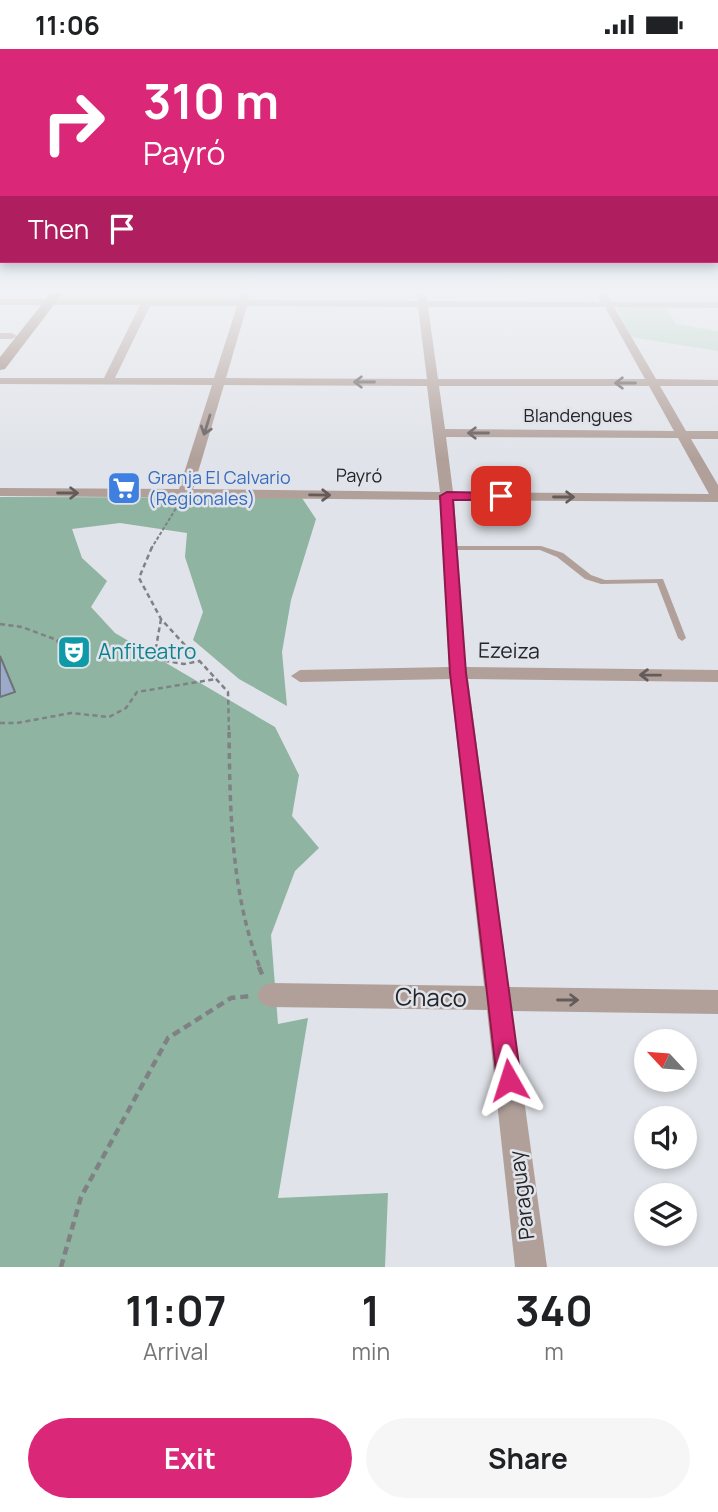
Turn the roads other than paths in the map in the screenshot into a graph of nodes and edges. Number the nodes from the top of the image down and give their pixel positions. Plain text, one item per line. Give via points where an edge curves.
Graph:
1 (14, 346) edge
2 (125, 346) edge
3 (230, 346) edge
4 (427, 346) edge
5 (632, 346) edge
6 (0, 366) edge
7 (0, 381) edge
8 (108, 381) junction
9 (220, 381) junction
10 (432, 382) junction
11 (653, 383) junction
12 (718, 383) edge
13 (439, 433) junction
14 (682, 435) junction
15 (718, 435) edge
16 (0, 492) edge
17 (186, 493) junction
18 (447, 496) junction
19 (718, 498) edge
20 (450, 548) junction
21 (682, 638) dead end
22 (458, 673) junction
23 (718, 676) edge
24 (300, 677) dead end
25 (270, 995) road end
26 (500, 1000) junction
27 (718, 1002) edge
28 (531, 1267) edge

1 - 6 street
2 - 8 street
3 - 9 street
4 - 10 street, Paraguay
5 - 11 street
7 - 8 street
8 - 9 street
10 -> 9 street
9 -> 17 street
11 -> 10 street
10 - 13 street, Paraguay
11 - 12 street
11 - 14 street
14 -> 13 street, Blandengues
13 - 18 street, Paraguay
14 - 15 street, Blandengues
14 - 19 street
16 -> 17 street, Payró
17 -> 18 street, Payró
18 -> 19 street, Payró
18 - 20 street, Paraguay
20 - 21 lane via 541,548 604,582 660,581
20 - 22 street, Paraguay
23 -> 22 street, Ezeiza
22 - 24 street, Ezeiza
22 - 26 street, Paraguay
25 - 26 street, Chaco
26 -> 27 street, Chaco
26 - 28 street, Paraguay

